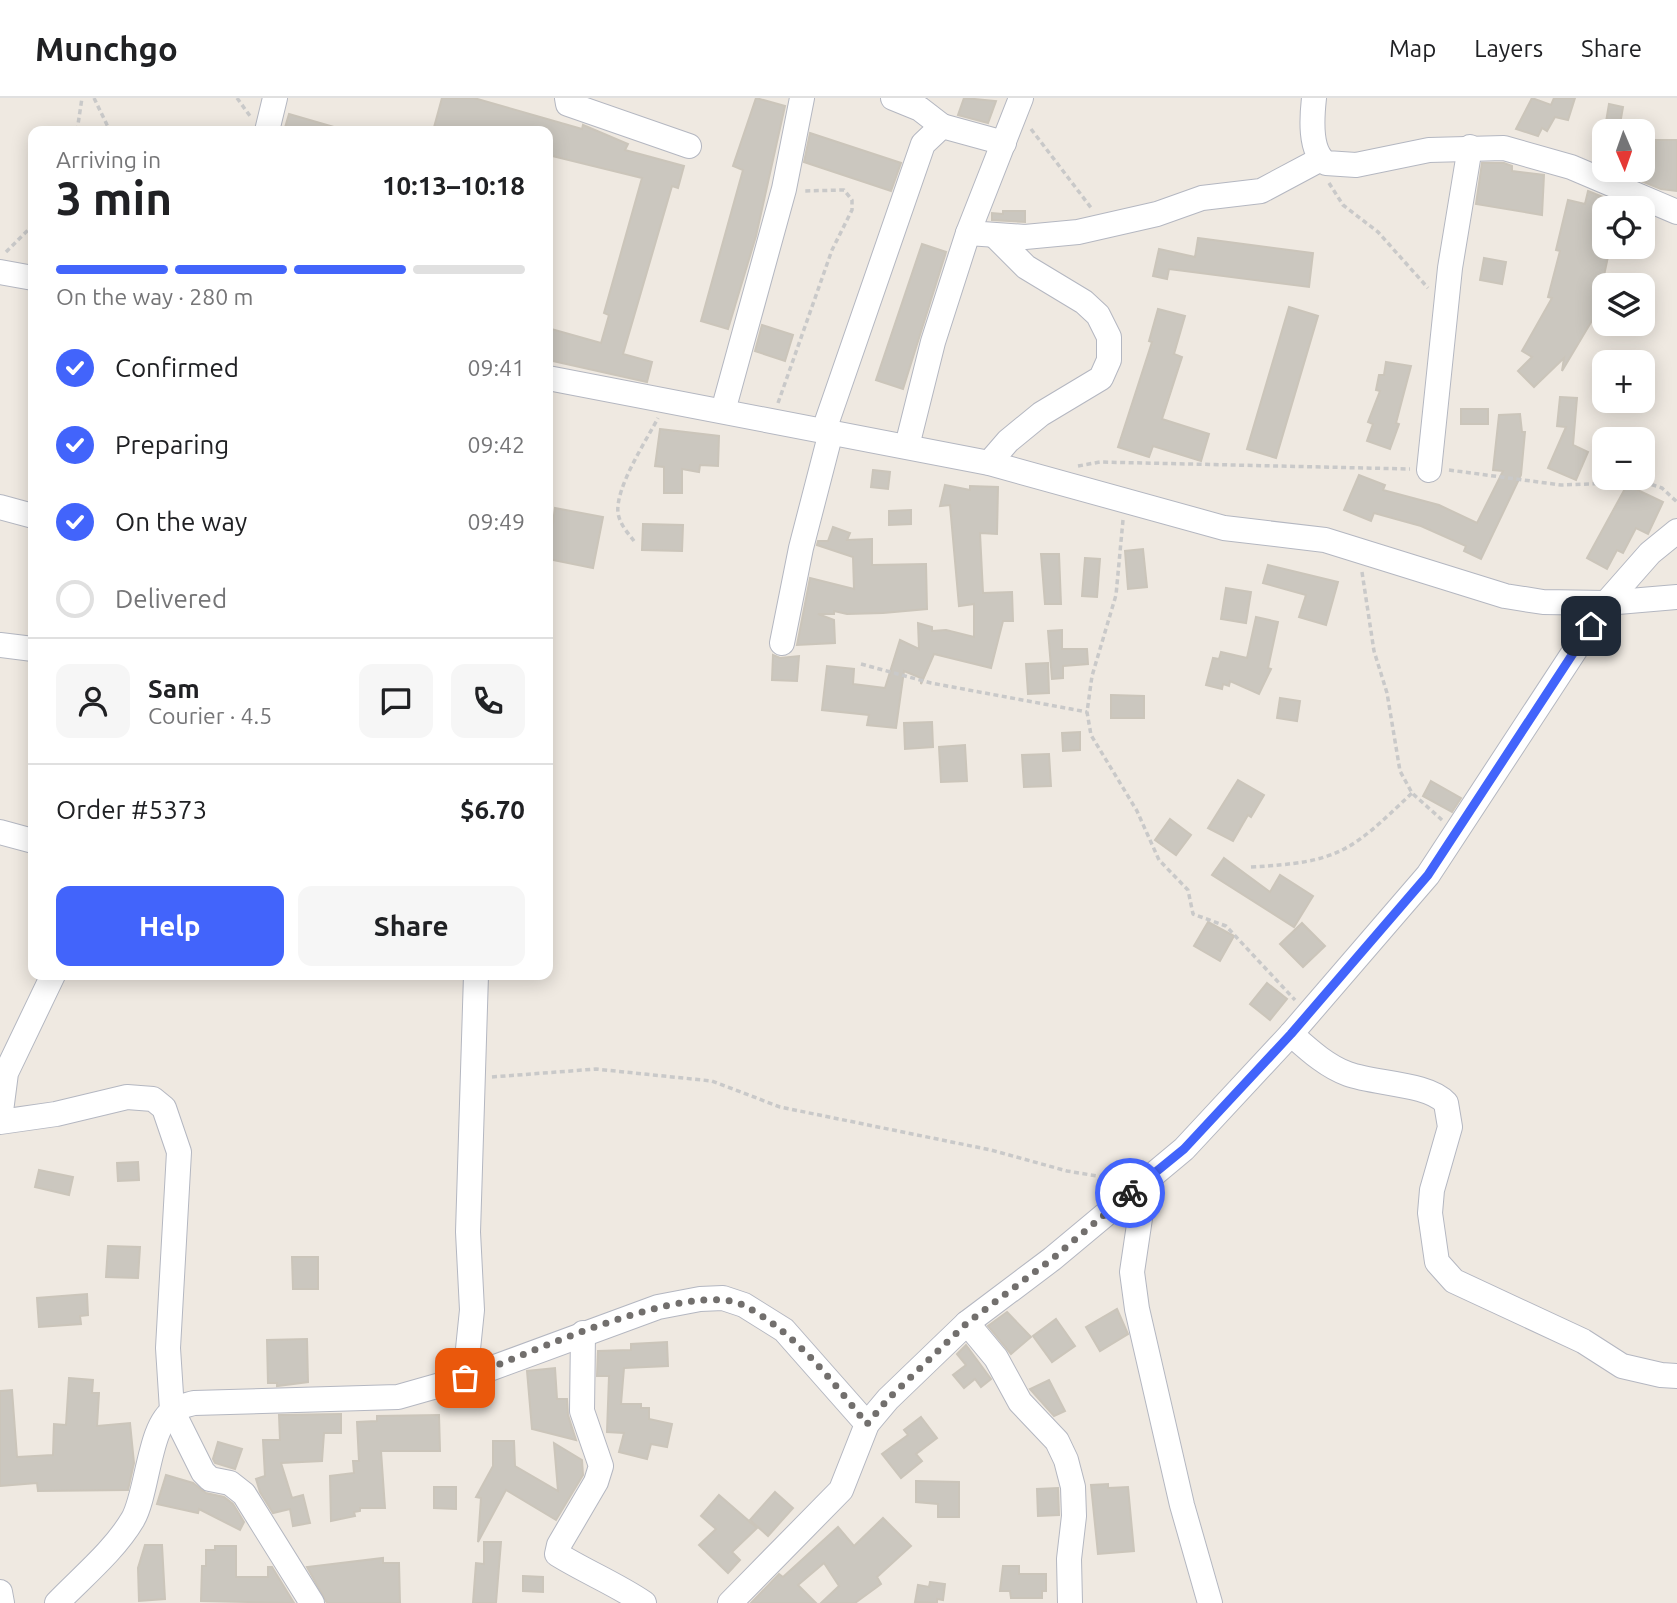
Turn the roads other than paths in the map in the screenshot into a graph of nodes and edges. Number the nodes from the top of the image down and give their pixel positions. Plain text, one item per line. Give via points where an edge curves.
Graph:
1 (275, 98) edge
2 (567, 98) edge
3 (802, 98) edge
4 (893, 98) edge
5 (1314, 98) edge
6 (1018, 105) edge
7 (268, 126) edge
8 (942, 126) junction
9 (1004, 143) junction
10 (689, 146) dead end
11 (1470, 147) junction
12 (1324, 161) junction
13 (1677, 212) edge
14 (968, 233) junction
15 (995, 236) junction
16 (0, 272) edge
17 (28, 277) edge
18 (553, 379) edge
19 (723, 411) junction
20 (828, 431) junction
21 (907, 446) junction
22 (989, 463) junction
23 (1429, 470) road end
24 (0, 507) edge
25 (28, 515) edge
26 (1677, 531) edge
27 (1677, 597) edge
28 (1606, 603) junction
29 (782, 643) dead end
30 (0, 645) edge
31 (28, 648) edge
32 (0, 832) edge
33 (28, 840) edge
34 (50, 980) edge
35 (476, 980) edge
36 (1291, 1034) junction
37 (3, 1072) edge
38 (0, 1121) edge
39 (1141, 1183) junction
40 (967, 1323) junction
41 (583, 1333) junction
42 (1677, 1376) edge
43 (465, 1378) junction
44 (172, 1410) junction
45 (867, 1424) junction
46 (0, 1592) edge
47 (2, 1603) edge
48 (57, 1603) edge
49 (312, 1603) edge
50 (644, 1603) edge
51 (730, 1603) edge
52 (1070, 1603) edge
53 (1210, 1603) edge

1 - 7 street
2 - 10 street via 568,104
3 - 19 street via 784,189
4 - 8 street via 920,109
5 - 12 street via 1315,144
6 - 9 street
8 - 9 street
8 - 20 street via 923,144
9 - 14 street
11 - 12 street via 1401,154 1356,165
11 - 13 street via 1504,148 1542,157
11 - 23 street via 1445,313
12 - 15 street via 1261,191 1202,198 1157,214 1078,232
14 - 15 street
14 - 21 street via 933,342
15 - 22 street via 1026,267 1098,315 1109,337 1109,360 1101,378 1041,414
16 - 17 street
18 - 19 street
19 - 20 street
20 - 21 street
20 - 29 street
21 - 22 street
22 - 28 street via 1224,528 1325,540 1506,596 1543,603
24 - 25 street
26 - 28 street via 1650,553
27 - 28 street
28 - 36 street via 1428,875
30 - 31 street
32 - 33 street
34 - 37 street
35 - 43 street via 468,1232 472,1310
36 - 39 street via 1184,1149
36 - 42 street via 1335,1069 1432,1092 1446,1103 1450,1127 1430,1213 1437,1262 1454,1281 1583,1341 1622,1366
37 - 38 street
38 - 44 street via 56,1114 127,1097 153,1098 164,1108 178,1152 168,1348
39 - 40 street
39 - 53 street via 1132,1272 1137,1309 1182,1505
40 - 45 street
40 - 52 street via 996,1358 1020,1402 1057,1441 1066,1460 1074,1506
41 - 43 street
41 - 45 street via 658,1307 723,1298 744,1305 784,1330
41 - 50 street via 582,1411 601,1466 557,1554
43 - 44 street via 398,1397 194,1403
44 - 48 street via 159,1428 144,1493 132,1519
44 - 49 street via 202,1472 244,1494
45 - 51 street via 841,1490
46 - 47 street

